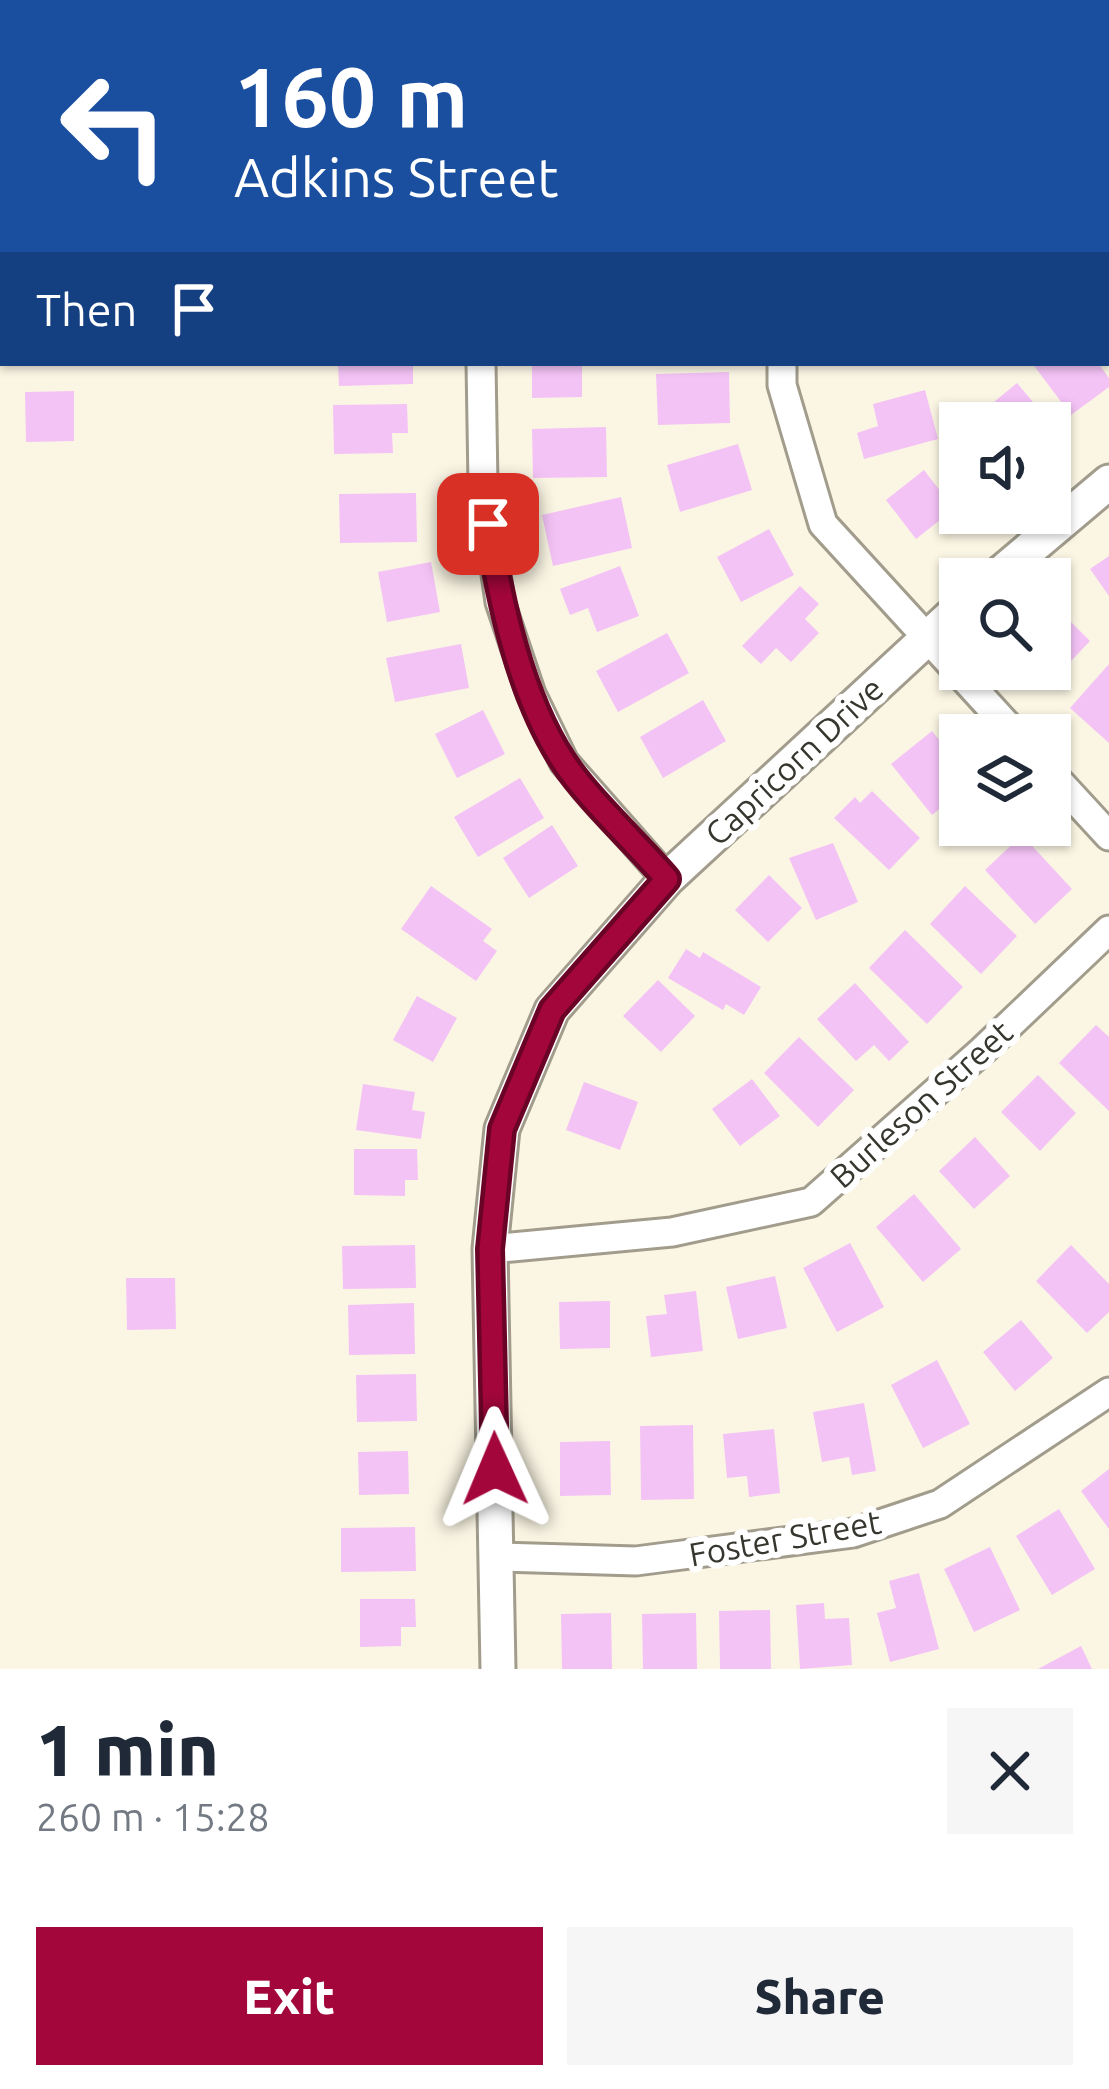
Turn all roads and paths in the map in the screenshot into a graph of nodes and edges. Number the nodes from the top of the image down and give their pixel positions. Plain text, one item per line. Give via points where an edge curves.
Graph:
1 (481, 366) edge
2 (782, 366) edge
3 (1109, 482) edge
4 (1019, 558) edge
5 (939, 626) edge
6 (926, 637) junction
7 (997, 714) edge
8 (1071, 795) edge
9 (1109, 836) edge
10 (667, 879) junction
11 (1109, 930) edge
12 (490, 1249) junction
13 (1109, 1392) edge
14 (497, 1557) junction
15 (498, 1669) edge

1 - 10 street via 483,485 500,602 532,694 563,761
2 - 6 street via 824,524
3 - 4 street
5 - 6 street, Capricorn Drive
6 - 7 street
6 - 10 street, Capricorn Drive
8 - 9 street
10 - 12 street, Capricorn Drive via 552,1010 502,1129
11 - 12 street, Burleson Street via 811,1202 671,1232
12 - 14 street, Capricorn Drive
13 - 14 street, Foster Street via 940,1504 853,1533 636,1561
14 - 15 street, Capricorn Drive

